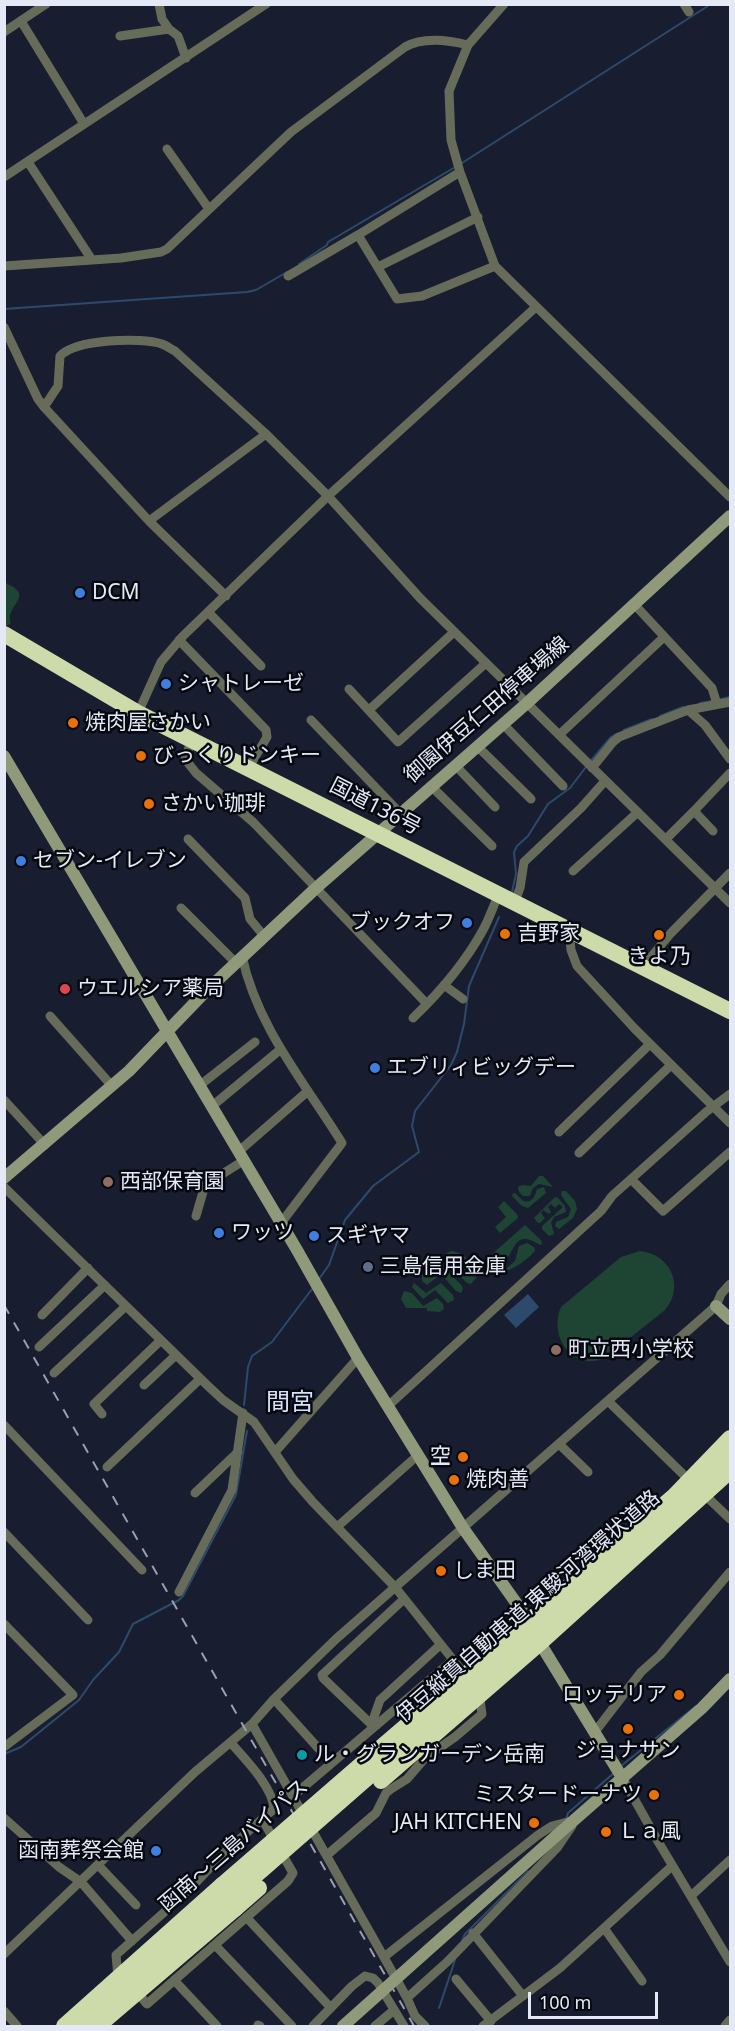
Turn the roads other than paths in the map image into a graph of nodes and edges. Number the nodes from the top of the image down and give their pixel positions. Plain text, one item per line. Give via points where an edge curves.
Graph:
1 (46, 4) edge
2 (159, 4) edge
3 (266, 4) edge
4 (504, 4) edge
5 (21, 21) junction
6 (169, 28) junction
7 (4, 32) edge
8 (120, 36) dead end
9 (468, 45) junction
10 (186, 58) junction
11 (84, 124) junction
12 (167, 149) dead end
13 (28, 162) junction
14 (460, 172) junction
15 (4, 177) edge
16 (209, 209) junction
17 (478, 217) junction
18 (358, 235) junction
19 (92, 260) junction
20 (4, 266) edge
21 (495, 266) junction
22 (378, 267) junction
23 (288, 276) dead end
24 (536, 307) junction
25 (4, 327) edge
26 (44, 407) junction
27 (266, 434) junction
28 (729, 493) edge
29 (328, 496) junction
30 (730, 516) edge
31 (149, 521) junction
32 (226, 596) junction
33 (634, 604) junction
34 (208, 612) junction
35 (454, 632) junction
36 (4, 634) edge
37 (664, 637) junction
38 (179, 640) junction
39 (4, 644) edge
40 (486, 663) junction
41 (261, 666) dead end
42 (349, 689) dead end
43 (730, 702) edge
44 (526, 704) junction
45 (717, 704) junction
46 (369, 710) junction
47 (688, 710) junction
48 (138, 713) junction
49 (311, 720) dead end
50 (502, 724) junction
51 (559, 735) junction
52 (190, 743) junction
53 (477, 746) junction
54 (4, 756) edge
55 (730, 759) edge
56 (455, 765) junction
57 (249, 767) junction
58 (592, 768) junction
59 (730, 774) edge
60 (605, 781) junction
61 (431, 786) junction
62 (563, 786) dead end
63 (531, 799) dead end
64 (495, 807) dead end
65 (694, 810) junction
66 (638, 812) junction
67 (400, 813) junction
68 (713, 831) dead end
69 (373, 836) junction
70 (188, 839) dead end
71 (666, 839) junction
72 (492, 846) dead end
73 (573, 872) dead end
74 (730, 873) edge
75 (316, 888) junction
76 (716, 888) junction
77 (497, 900) junction
78 (730, 903) edge
79 (514, 904) junction
80 (181, 908) dead end
81 (264, 936) junction
82 (572, 937) junction
83 (239, 959) junction
84 (642, 968) junction
85 (444, 985) junction
86 (463, 999) dead end
87 (427, 1004) junction
88 (730, 1011) edge
89 (50, 1016) dead end
90 (413, 1018) dead end
91 (730, 1021) edge
92 (167, 1032) junction
93 (255, 1042) dead end
94 (650, 1044) junction
95 (281, 1049) junction
96 (671, 1065) junction
97 (112, 1086) junction
98 (199, 1086) junction
99 (308, 1091) junction
100 (730, 1094) edge
101 (4, 1100) edge
102 (211, 1107) junction
103 (714, 1107) junction
104 (730, 1123) edge
105 (559, 1132) dead end
106 (45, 1145) junction
107 (730, 1152) edge
108 (579, 1153) dead end
109 (241, 1156) junction
110 (4, 1178) edge
111 (631, 1179) junction
112 (4, 1187) edge
113 (196, 1216) dead end
114 (281, 1223) junction
115 (88, 1268) junction
116 (730, 1284) edge
117 (105, 1285) junction
118 (126, 1306) junction
119 (716, 1306) junction
120 (42, 1315) dead end
121 (730, 1319) edge
122 (161, 1340) junction
123 (39, 1347) dead end
124 (176, 1355) junction
125 (358, 1358) junction
126 (54, 1373) dead end
127 (200, 1379) junction
128 (144, 1385) dead end
129 (608, 1401) junction
130 (387, 1406) junction
131 (243, 1413) junction
132 (102, 1414) dead end
133 (4, 1425) edge
134 (730, 1438) edge
135 (559, 1444) junction
136 (238, 1452) junction
137 (275, 1452) junction
138 (730, 1452) edge
139 (417, 1456) junction
140 (107, 1467) dead end
141 (588, 1472) dead end
142 (730, 1472) edge
143 (690, 1481) junction
144 (195, 1493) dead end
145 (706, 1496) junction
146 (730, 1519) edge
147 (337, 1527) junction
148 (463, 1528) junction
149 (4, 1533) edge
150 (142, 1570) dead end
151 (730, 1572) edge
152 (396, 1587) junction
153 (179, 1593) dead end
154 (404, 1599) junction
155 (88, 1620) dead end
156 (529, 1621) junction
157 (4, 1624) edge
158 (540, 1643) junction
159 (440, 1645) junction
160 (453, 1660) junction
161 (466, 1676) junction
162 (730, 1679) edge
163 (479, 1694) junction
164 (274, 1699) junction
165 (252, 1724) junction
166 (375, 1726) junction
167 (594, 1733) junction
168 (231, 1743) junction
169 (4, 1747) edge
170 (319, 1749) dead end
171 (623, 1779) junction
172 (293, 1796) junction
173 (4, 1818) edge
174 (262, 1819) junction
175 (573, 1821) junction
176 (327, 1855) junction
177 (730, 1860) edge
178 (99, 1866) junction
179 (672, 1866) junction
180 (81, 1882) junction
181 (469, 1891) junction
182 (691, 1896) junction
183 (136, 1905) dead end
184 (241, 1913) junction
185 (492, 1915) junction
186 (604, 1929) junction
187 (473, 1933) junction
188 (132, 1941) junction
189 (215, 1945) junction
190 (4, 1954) edge
191 (384, 1957) junction
192 (730, 1962) edge
193 (118, 1977) junction
194 (456, 1979) dead end
195 (174, 1980) junction
196 (642, 1981) dead end
197 (137, 1992) junction
198 (524, 1996) junction
199 (407, 1998) junction
200 (331, 2008) junction
201 (394, 2010) junction
202 (4, 2011) edge
203 (730, 2020) edge
204 (487, 2024) edge
205 (17, 2026) edge
206 (64, 2026) edge
207 (79, 2026) edge
208 (98, 2026) edge
209 (217, 2026) edge
210 (292, 2026) edge
211 (313, 2026) edge
212 (343, 2026) edge
213 (375, 2026) edge
214 (404, 2026) edge
215 (425, 2026) edge
216 (725, 2026) edge

1 - 5 street
2 - 6 street
3 - 10 street
4 - 9 street
5 - 7 street
5 - 11 street
6 - 8 street
6 - 10 street via 178,36
9 - 14 street via 449,91 451,140
9 - 16 street via 425,40 405,47 291,132
10 - 11 street
11 - 13 street
12 - 16 street
13 - 15 street
13 - 19 street
14 - 17 street
14 - 18 street
16 - 19 street via 161,252
17 - 21 street
17 - 22 street
18 - 22 street
18 - 23 street
19 - 20 street
21 - 22 street via 411,299 397,299
21 - 24 street
24 - 28 street
24 - 29 street
25 - 26 street
26 - 27 street via 57,391 58,363 64,352 82,345 120,340 148,342 175,351
26 - 31 street
27 - 29 street
27 - 31 street
29 - 32 street
29 - 35 street
30 - 33 street, 御園伊豆仁田停車場線
31 - 32 street
32 - 34 street
33 - 37 street
33 - 44 street, 御園伊豆仁田停車場線
34 - 38 street
34 - 41 street
35 - 40 street
35 - 46 street
36 - 48 highway, 国道136号
37 - 45 street via 711,688
37 - 51 street
38 - 48 street via 161,662
38 - 57 street via 267,733
39 - 52 highway, 国道136号 via 82,692
40 - 44 street
40 - 46 street via 398,742
42 - 46 street
43 - 45 street
44 - 50 street, 御園伊豆仁田停車場線
44 - 51 street
45 - 47 street
47 - 55 street via 705,725
47 - 58 street via 616,739
48 - 52 highway, 国道136号
49 - 67 street
50 - 53 street, 御園伊豆仁田停車場線
50 - 62 street
51 - 58 street
52 - 57 highway, 国道136号
52 - 69 highway, 国道136号
52 - 75 street via 185,759 196,773 253,822
53 - 56 street, 御園伊豆仁田停車場線
53 - 63 street
54 - 92 street
56 - 61 street, 御園伊豆仁田停車場線
56 - 64 street
57 - 69 highway, 国道136号
58 - 60 street
59 - 65 street
60 - 66 street
60 - 79 street via 524,862
61 - 67 street, 御園伊豆仁田停車場線
61 - 72 street
65 - 68 street
65 - 71 street
66 - 71 street
66 - 73 street
67 - 69 street, 御園伊豆仁田停車場線
69 - 75 street, 御園伊豆仁田停車場線
69 - 77 highway, 国道136号
70 - 81 street via 245,898 250,919
71 - 76 street
74 - 76 street
75 - 81 street, 御園伊豆仁田停車場線
75 - 87 street
76 - 78 street
76 - 84 street
77 - 79 highway, 国道136号
77 - 82 highway, 国道136号
77 - 85 street via 482,933
79 - 82 highway, 国道136号
80 - 83 street
81 - 83 street, 御園伊豆仁田停車場線
82 - 84 highway, 国道136号
82 - 91 highway, 国道136号
82 - 94 street via 572,957 578,966
83 - 92 street, 御園伊豆仁田停車場線
83 - 95 street
84 - 88 highway, 国道136号
85 - 86 street
85 - 87 street
87 - 90 street
89 - 97 street
92 - 97 street, 御園伊豆仁田停車場線
92 - 98 street
93 - 98 street
94 - 96 street
94 - 105 street
95 - 99 street
95 - 102 street
96 - 103 street
96 - 108 street
97 - 106 street, 御園伊豆仁田停車場線
98 - 102 street
99 - 109 street
99 - 114 street via 342,1143
100 - 103 street
101 - 106 street
102 - 109 street
103 - 104 street
103 - 111 street
106 - 110 street, 御園伊豆仁田停車場線
107 - 111 street via 663,1211
109 - 113 street via 205,1185
109 - 114 street
111 - 130 street
112 - 115 street
114 - 125 street
115 - 117 street
115 - 120 street
116 - 119 street
117 - 118 street
117 - 123 street
118 - 122 street
118 - 126 street
119 - 121 street
119 - 129 street
122 - 124 street
122 - 132 street via 94,1404
124 - 127 street
124 - 128 street
125 - 130 street
125 - 137 street
127 - 131 street
127 - 140 street
129 - 135 street
129 - 143 street
130 - 139 street
131 - 136 street
131 - 137 street
133 - 150 street
134 - 143 highway, 函南～三島バイパス
135 - 141 street
135 - 148 street
136 - 144 street
136 - 153 street via 232,1490
137 - 147 street via 293,1479
138 - 207 highway, 伊豆縦貫自動車道;東駿河湾環状道路, bridge via 627,1551
139 - 147 street
139 - 148 street
142 - 145 highway
143 - 156 highway, 函南～三島バイパス
145 - 146 street
145 - 158 highway
147 - 152 street
148 - 152 street
148 - 156 street
149 - 155 street
151 - 167 street via 641,1672
152 - 154 street
152 - 164 street
154 - 159 street
154 - 166 street via 322,1675
156 - 158 street
156 - 161 highway, 函南～三島バイパス
157 - 169 street via 73,1695
158 - 163 highway
158 - 167 street
159 - 160 street
159 - 166 street via 380,1700
160 - 161 street
160 - 166 street
161 - 193 highway, 函南～三島バイパス, bridge
162 - 171 street
163 - 176 street via 482,1714 386,1793 376,1813
163 - 184 highway, bridge via 381,1780
164 - 165 street
164 - 170 street
165 - 168 street
165 - 172 street
166 - 172 street
167 - 171 street
168 - 174 street via 259,1776 274,1803 274,1809
168 - 178 street via 195,1772
171 - 175 street
171 - 179 street
172 - 176 street
173 - 180 street
174 - 184 street via 292,1873 288,1881
174 - 188 street
175 - 181 street via 552,1826 538,1835
175 - 185 street via 557,1848
175 - 212 street, bridge
176 - 191 street
177 - 182 street
178 - 180 street
178 - 183 street
179 - 182 street
179 - 186 street
180 - 188 street
180 - 190 street
181 - 185 street
181 - 191 street
182 - 192 street
184 - 189 street
184 - 197 highway
184 - 200 street
185 - 187 street
186 - 196 street
186 - 198 street
187 - 198 street
187 - 199 street
188 - 193 street via 116,1955
189 - 195 street
189 - 210 street
191 - 199 street
193 - 206 highway, 函南～三島バイパス
194 - 204 street
195 - 197 street via 147,2004
195 - 209 street
197 - 208 highway
198 - 204 street
199 - 215 street via 415,2016
200 - 201 street via 365,1976 378,1983
200 - 211 street
201 - 213 street
201 - 214 street
202 - 205 street
203 - 216 street

